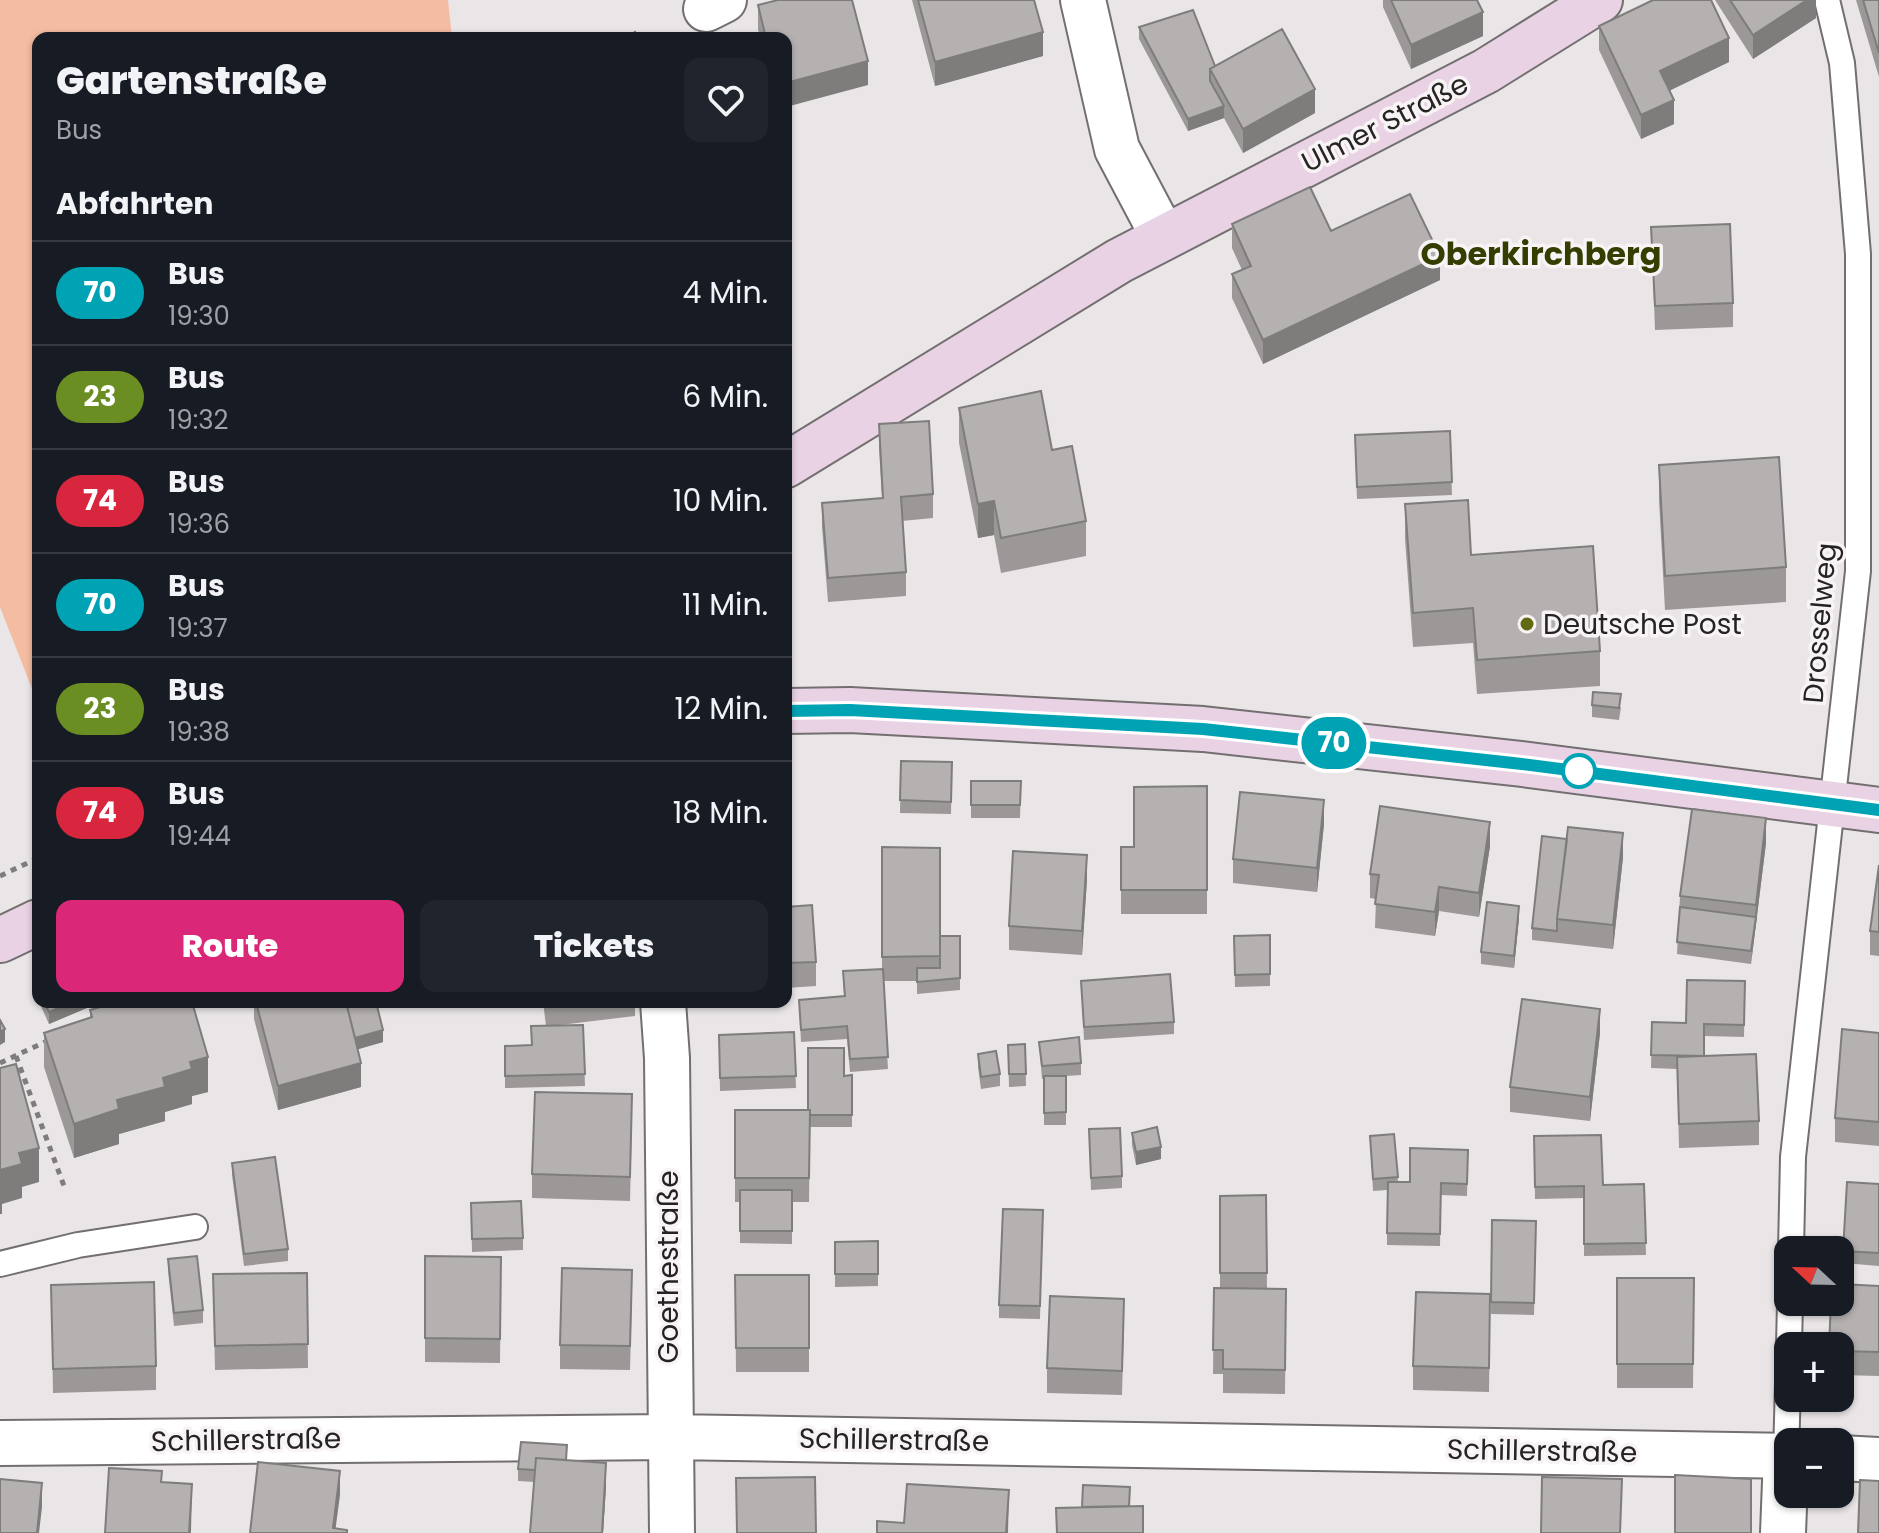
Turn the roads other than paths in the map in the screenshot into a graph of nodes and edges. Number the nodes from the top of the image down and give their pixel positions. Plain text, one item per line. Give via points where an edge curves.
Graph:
1 (1083, 0) edge
2 (1600, 0) edge
3 (1827, 0) edge
4 (1163, 236) junction
5 (792, 461) edge
6 (792, 707) edge
7 (1832, 804) junction
8 (1879, 810) edge
9 (32, 925) edge
10 (0, 940) edge
11 (663, 1008) edge
12 (195, 1227) dead end
13 (1791, 1236) edge
14 (0, 1264) edge
15 (669, 1437) junction
16 (0, 1443) edge
17 (1774, 1456) edge
18 (1854, 1459) edge
19 (1879, 1460) edge
20 (1784, 1508) edge
21 (672, 1533) edge
22 (1783, 1533) edge

1 - 4 street via 1117,149
2 - 4 main road, Ulmer Straße via 1486,71
3 - 7 lane, Drosselweg via 1842,63 1858,254 1858,571
4 - 5 main road, Ulmer Straße
6 - 7 main road via 1203,729
7 - 8 main road
7 - 13 lane, Drosselweg via 1793,1157
9 - 10 main road
11 - 15 street, Goethestraße
12 - 14 lane via 78,1245
15 - 16 street, Schillerstraße
15 - 17 street, Schillerstraße
15 - 21 street, Goethestraße
18 - 19 street
20 - 22 street

